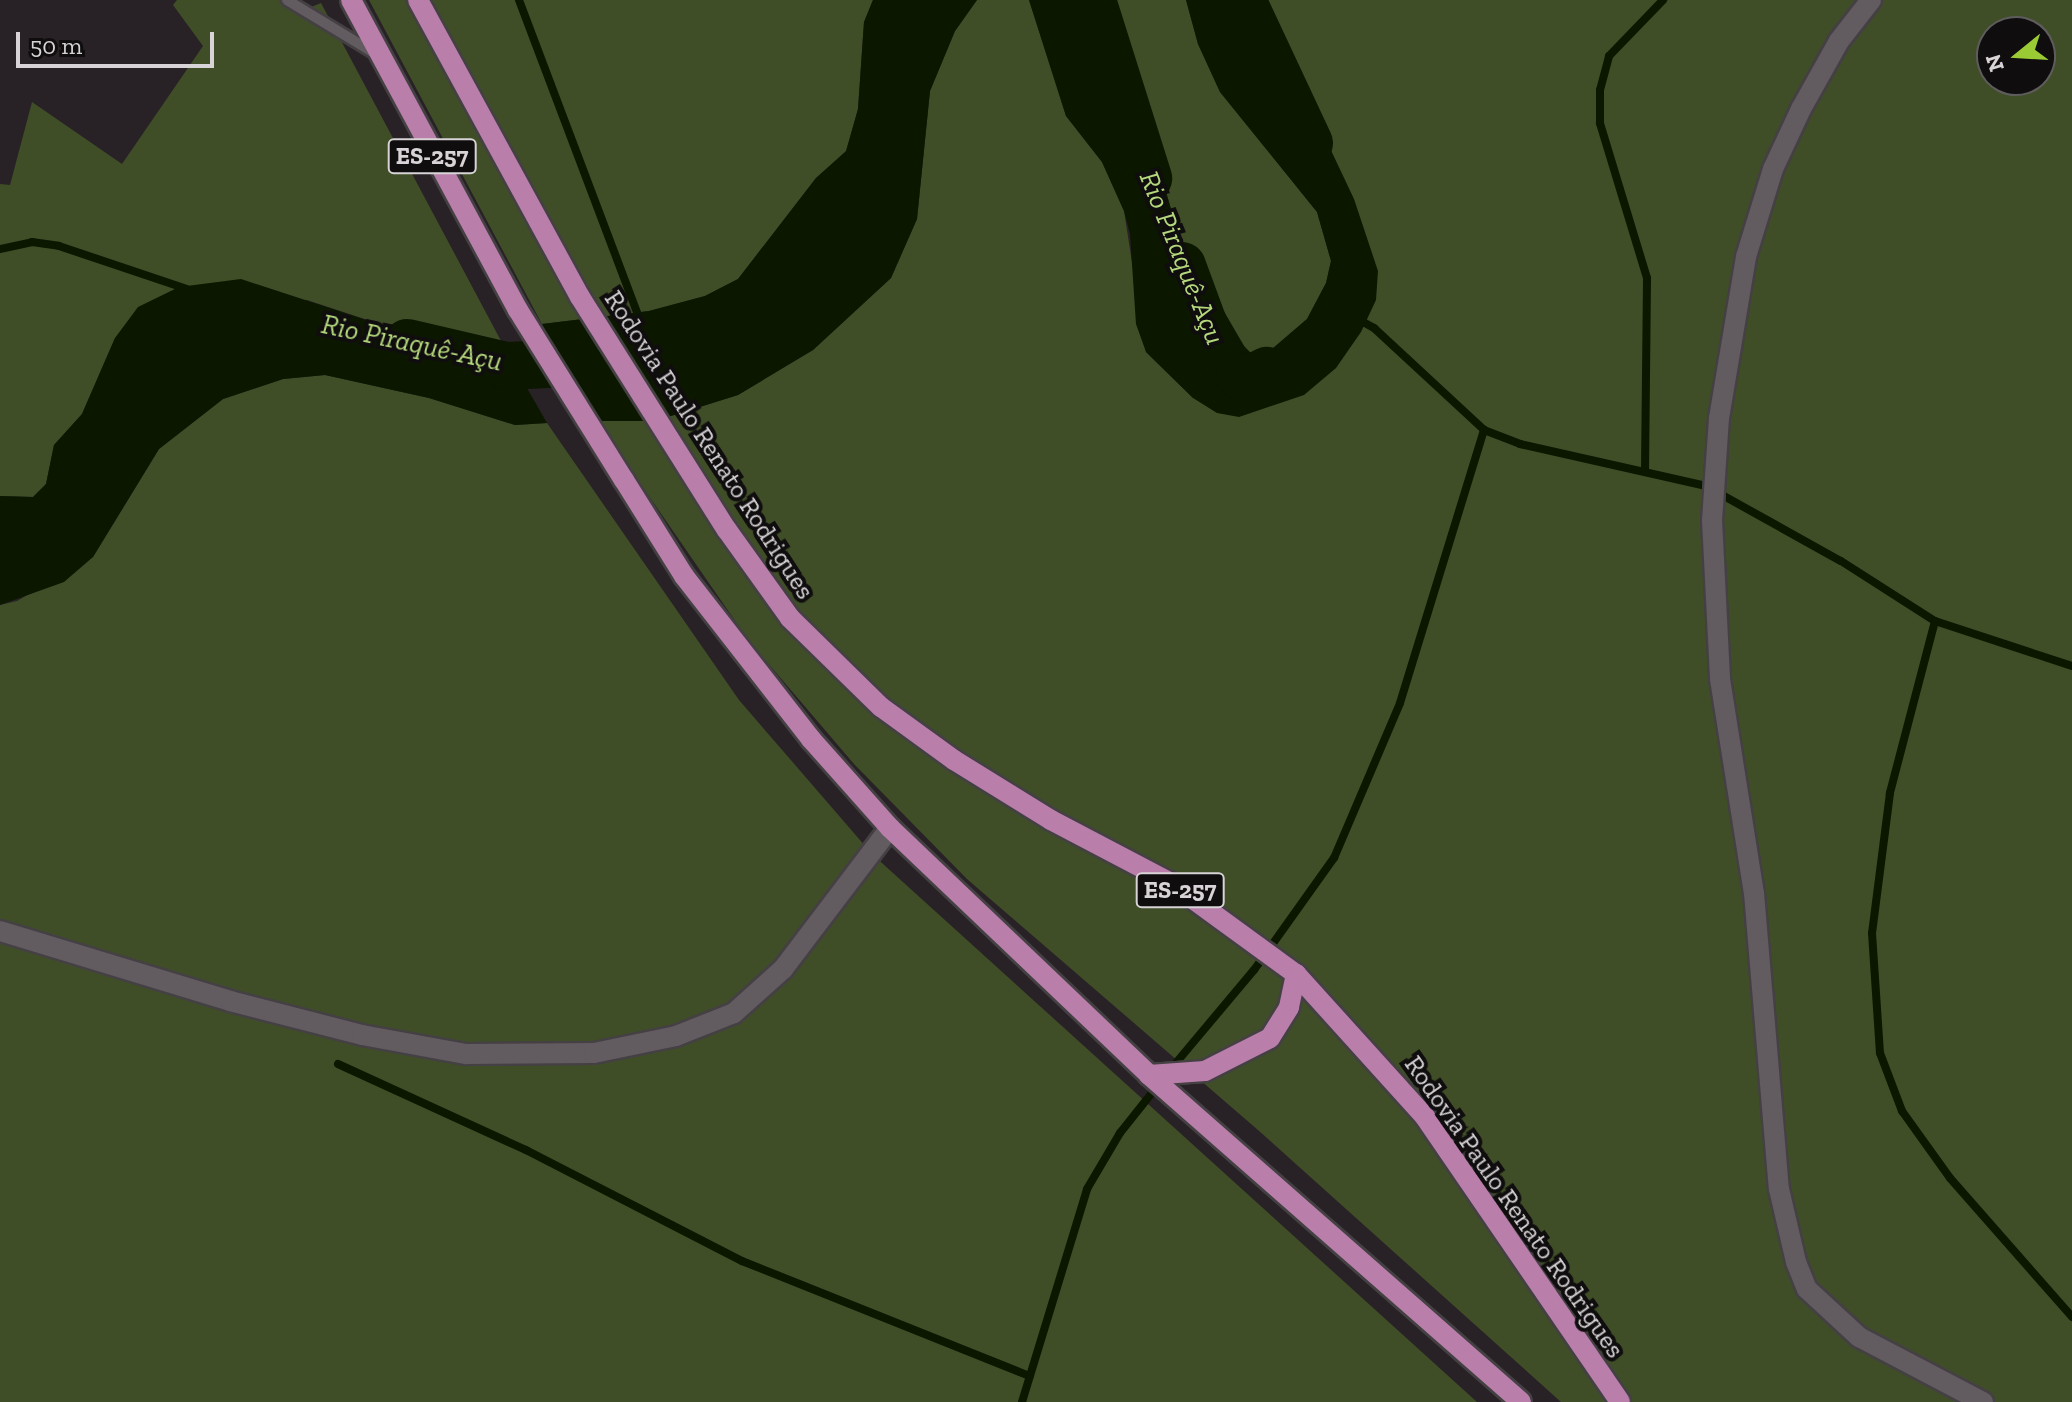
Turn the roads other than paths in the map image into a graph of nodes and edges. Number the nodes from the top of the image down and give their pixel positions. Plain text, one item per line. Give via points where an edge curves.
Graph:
1 (287, 0) edge
2 (351, 0) edge
3 (418, 0) edge
4 (433, 0) edge
5 (1871, 0) edge
6 (432, 28) junction
7 (376, 54) junction
8 (890, 828) junction
9 (0, 931) edge
10 (1296, 974) junction
11 (1149, 1075) junction
12 (1521, 1402) edge
13 (1620, 1402) edge
14 (1983, 1402) edge

1 - 7 lane
2 - 7 main road, ES-257
3 - 6 main road, Rodovia Paulo Renato Rodrigues / ES-257
4 - 6 lane
5 - 14 street via 1839,41 1801,109 1773,169 1746,257 1719,418 1712,520 1720,679 1754,893 1779,1189 1796,1262 1807,1289 1859,1337
6 - 10 main road, Rodovia Paulo Renato Rodrigues / ES-257 via 580,297 790,618 881,707 1051,820 1171,883
7 - 8 main road, ES-257 via 518,310 684,576 740,652
8 - 9 street via 783,969 734,1013 676,1036 594,1053 466,1054 362,1035
8 - 11 main road, ES-257
10 - 11 main road via 1282,1021 1260,1045 1205,1071
10 - 13 main road, Rodovia Paulo Renato Rodrigues / ES-257 via 1425,1117
11 - 12 main road, ES-257

